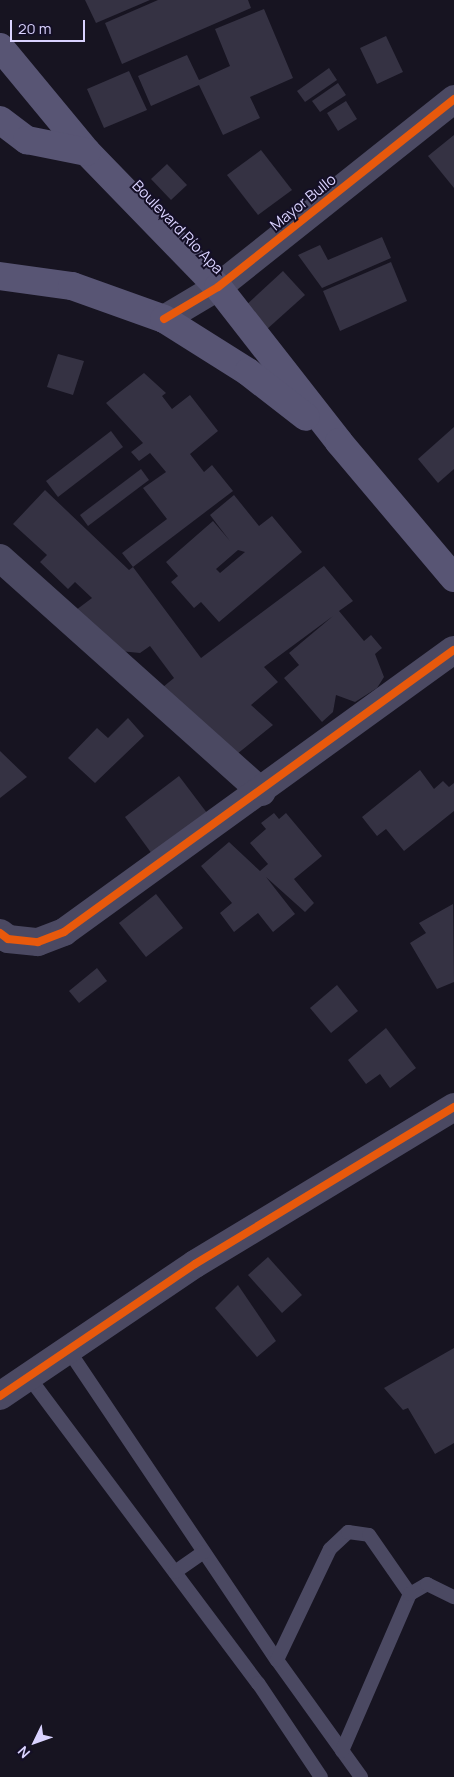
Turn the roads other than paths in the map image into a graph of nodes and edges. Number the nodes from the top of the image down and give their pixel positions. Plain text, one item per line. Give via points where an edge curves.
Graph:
1 (0, 47) edge
2 (454, 99) edge
3 (0, 120) edge
4 (87, 152) junction
5 (0, 276) edge
6 (218, 287) junction
7 (164, 319) junction
8 (339, 442) junction
9 (0, 558) edge
10 (454, 578) edge
11 (454, 650) edge
12 (262, 792) junction
13 (0, 933) edge
14 (454, 1107) edge
15 (67, 1348) junction
16 (28, 1376) junction
17 (0, 1396) edge
18 (204, 1552) junction
19 (175, 1572) junction
20 (410, 1594) junction
21 (454, 1597) edge
22 (277, 1660) junction
23 (342, 1751) junction
24 (321, 1777) edge
25 (361, 1777) edge

1 - 4 main road, Boulevard Río Apa
2 - 6 street, Mayor Bullo
3 - 4 main road via 26,140
4 - 6 main road, Boulevard Río Apa
5 - 7 main road via 72,286
6 - 7 street, Mayor Bullo
6 - 8 main road, Boulevard Río Apa
7 - 8 main road via 248,372
8 - 10 main road, Boulevard Río Apa
9 - 12 street
11 - 12 street
12 - 13 street via 64,932 38,942 8,939
14 - 15 street
15 - 16 street
15 - 18 lane
16 - 17 street
16 - 19 lane
18 - 19 lane
18 - 22 lane
19 - 24 lane via 258,1682
20 - 21 lane via 427,1584
20 - 22 lane via 369,1534 348,1532 330,1549
20 - 23 lane
22 - 23 lane
23 - 25 lane

